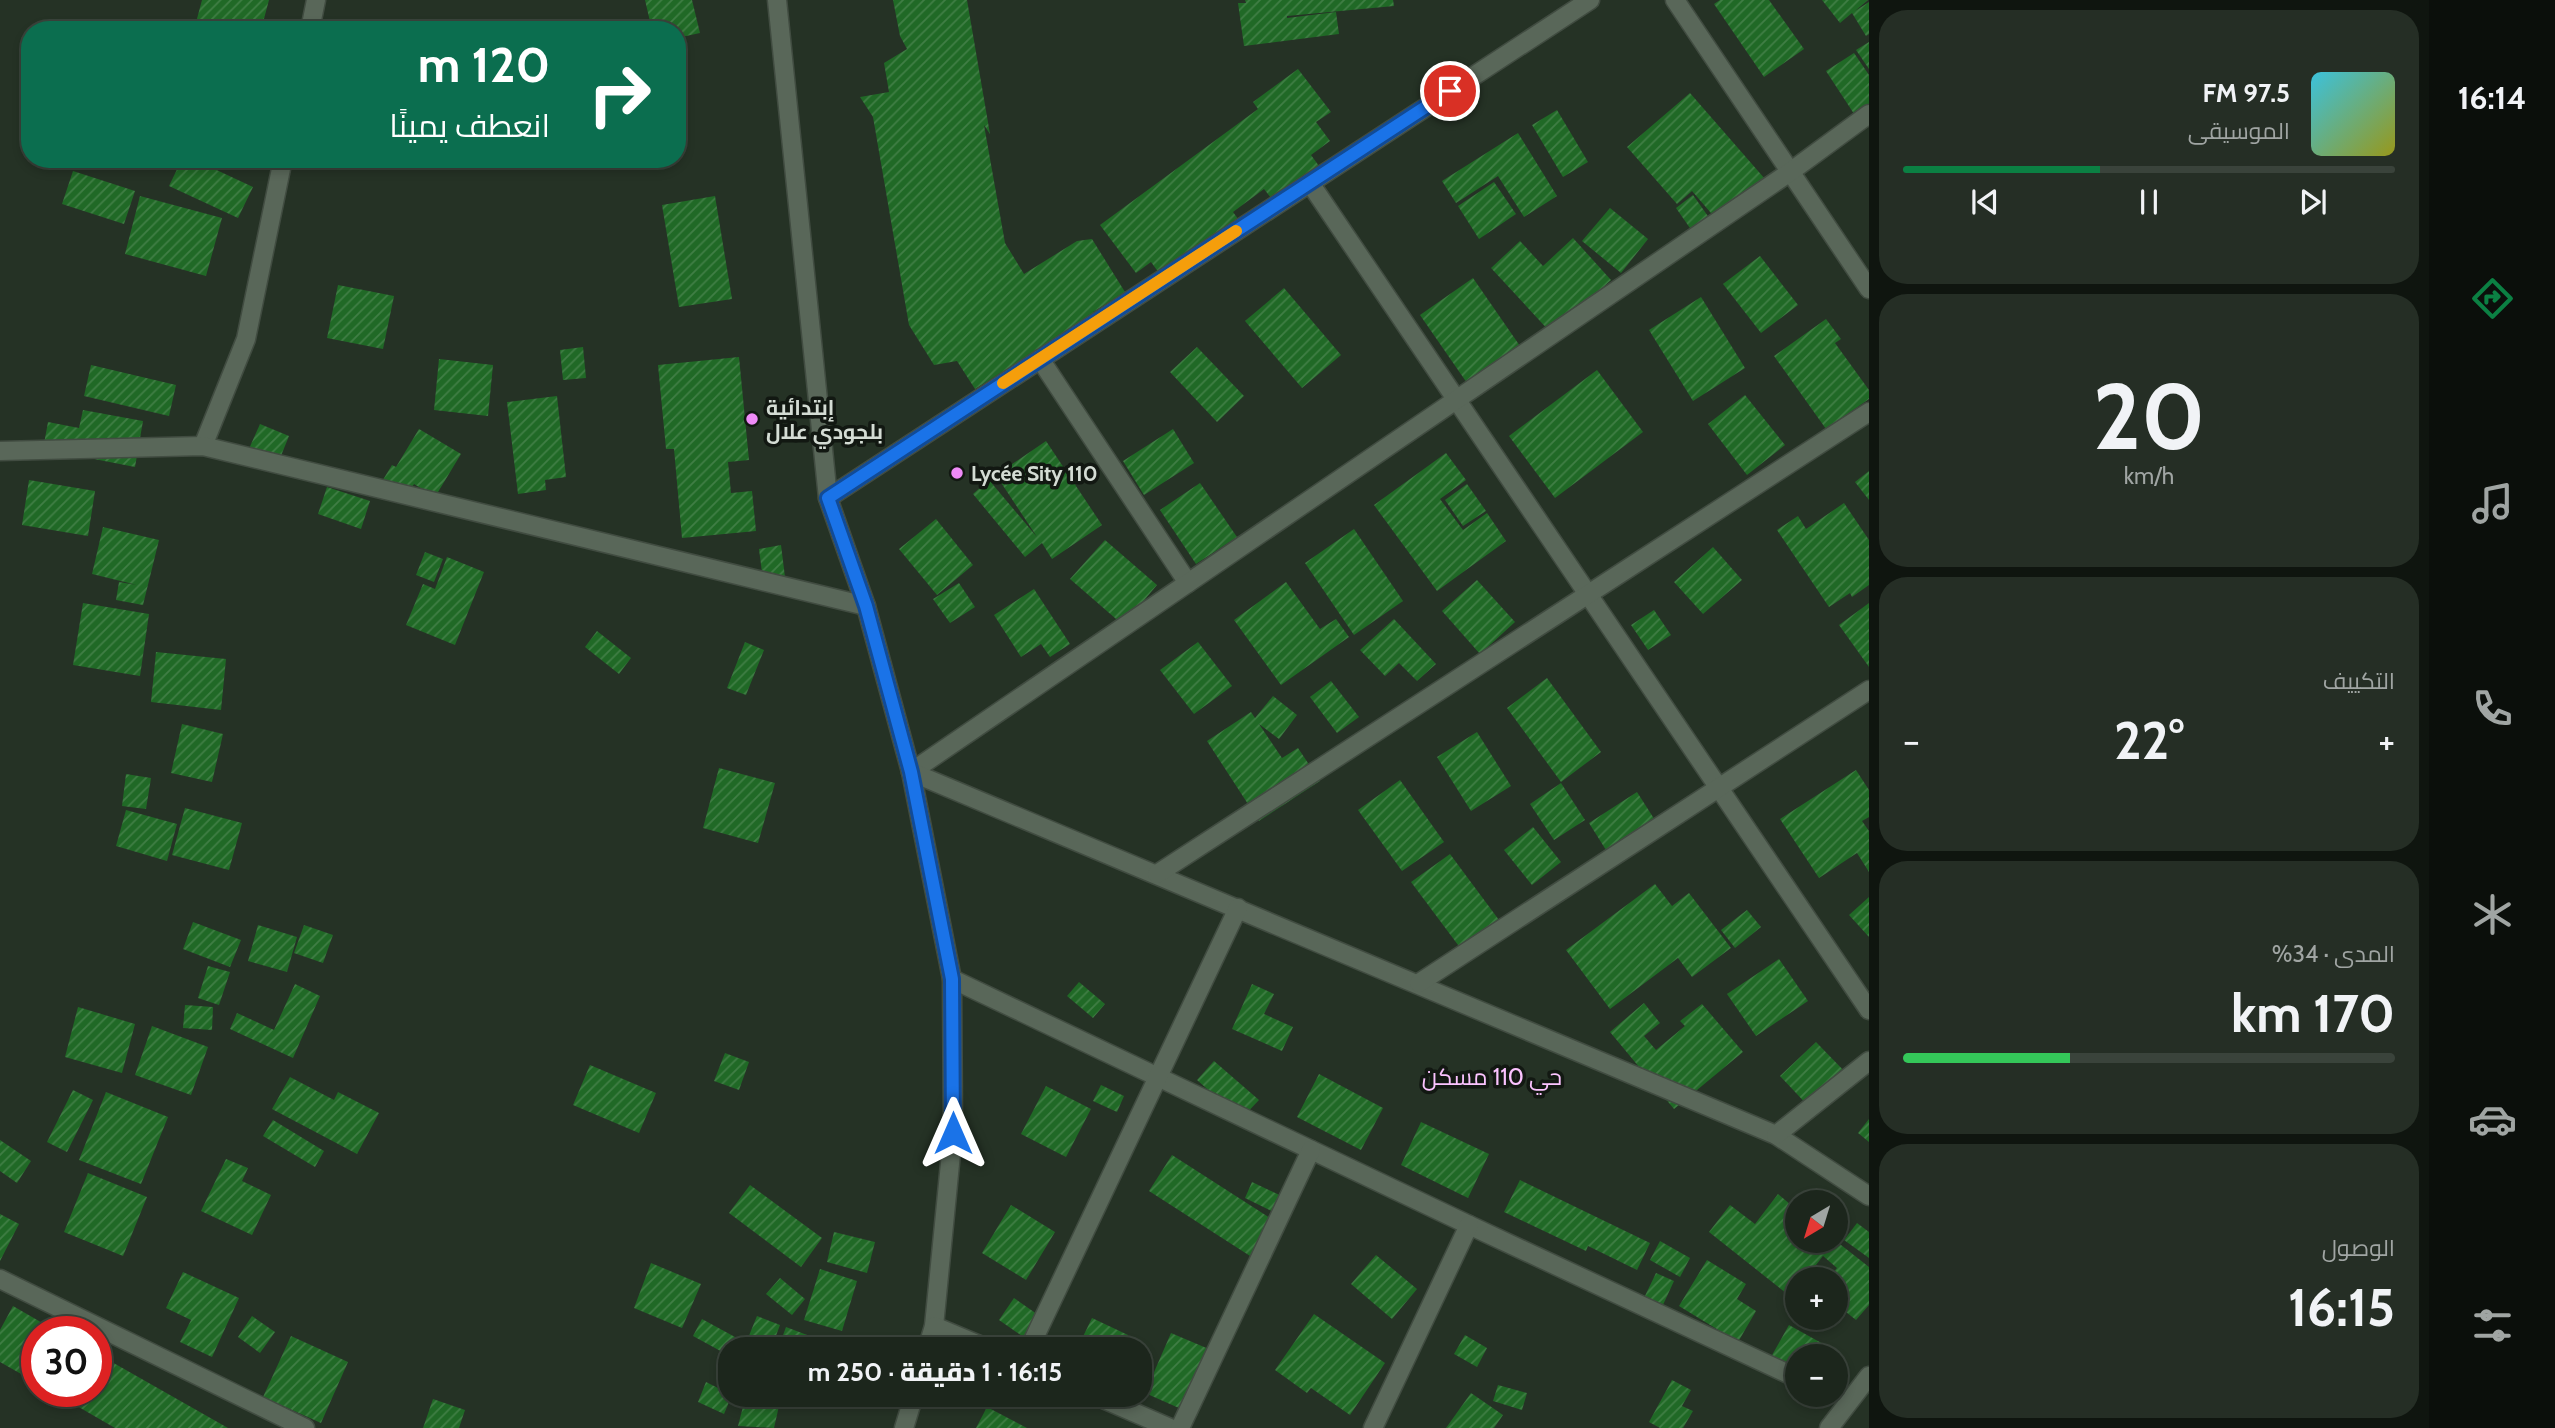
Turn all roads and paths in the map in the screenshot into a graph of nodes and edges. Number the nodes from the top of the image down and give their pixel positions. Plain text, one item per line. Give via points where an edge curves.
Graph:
1 (317, 0) edge
2 (777, 0) edge
3 (1590, 0) edge
4 (1675, 0) edge
5 (312, 21) edge
6 (1869, 114) edge
7 (281, 168) edge
8 (1790, 172) junction
9 (1310, 183) junction
10 (1869, 289) edge
11 (1040, 359) junction
12 (1456, 400) junction
13 (1869, 412) edge
14 (203, 446) junction
15 (0, 451) edge
16 (828, 498) junction
17 (1188, 583) junction
18 (1588, 594) junction
19 (866, 606) junction
20 (1869, 690) edge
21 (911, 772) junction
22 (1719, 788) junction
23 (1157, 874) junction
24 (1238, 908) junction
25 (952, 979) junction
26 (1862, 983) edge
27 (1419, 984) junction
28 (1869, 1010) edge
29 (1869, 1061) edge
30 (1158, 1077) junction
31 (1776, 1135) junction
32 (1311, 1150) junction
33 (1869, 1196) edge
34 (1469, 1225) junction
35 (0, 1279) edge
36 (934, 1325) junction
37 (930, 1337) edge
38 (962, 1337) edge
39 (1035, 1337) edge
40 (1785, 1372) edge
41 (1869, 1376) edge
42 (1848, 1392) edge
43 (910, 1407) edge
44 (1122, 1407) edge
45 (1837, 1407) edge
46 (305, 1428) edge
47 (904, 1428) edge
48 (1170, 1428) edge
49 (1180, 1428) edge
50 (1373, 1428) edge
51 (1829, 1428) edge

1 - 5 street
2 - 16 street
3 - 9 street
4 - 8 street
6 - 8 street
7 - 14 street via 246,339
8 - 10 street
8 - 12 street
9 - 11 street
9 - 12 street
11 - 16 street
11 - 17 street
12 - 17 street
12 - 18 street
13 - 18 street
14 - 15 street
14 - 19 street
16 - 19 street
17 - 21 street
18 - 22 street
18 - 23 street
19 - 21 street
20 - 22 street
21 - 23 street
21 - 25 street
22 - 26 street
22 - 27 street
23 - 24 street
24 - 27 street
24 - 30 street
25 - 30 street
25 - 36 street via 953,1133
26 - 28 street
27 - 31 street
29 - 31 street
30 - 32 street
30 - 39 street
31 - 33 street
32 - 34 street
32 - 49 street
34 - 40 street
34 - 50 street
35 - 46 street
36 - 37 street
36 - 38 street
41 - 42 street
43 - 47 street
44 - 48 street
45 - 51 street

